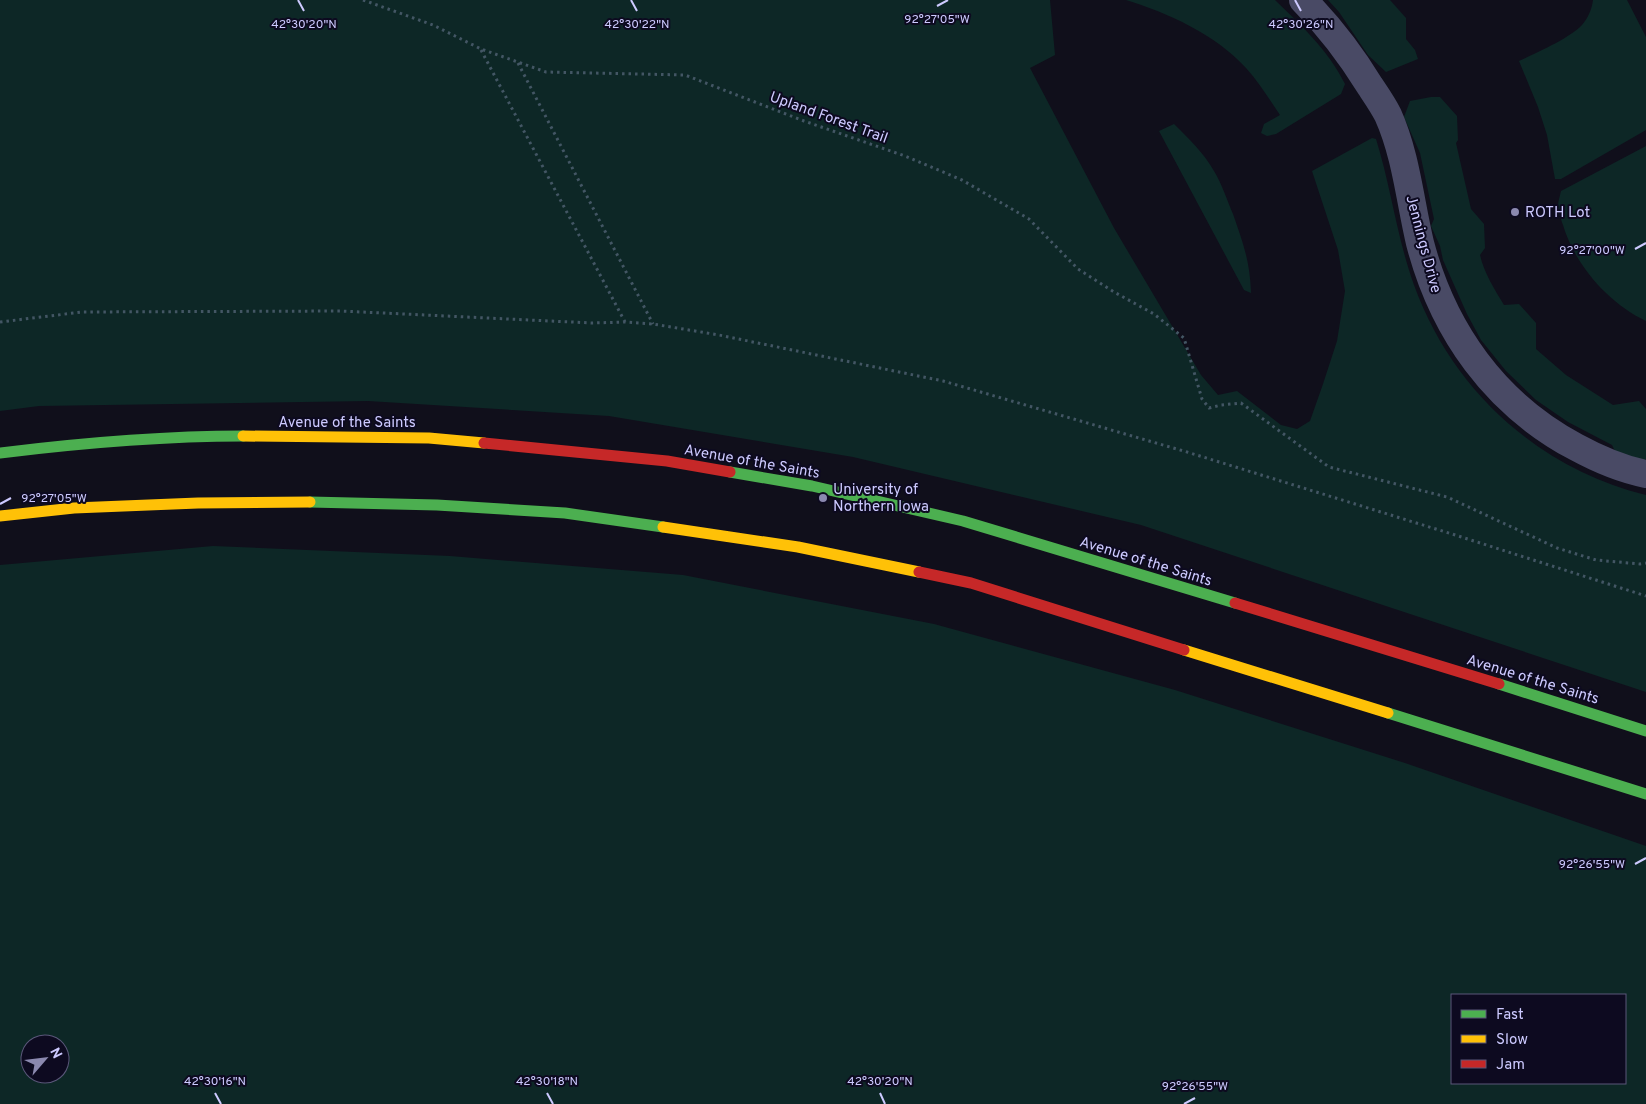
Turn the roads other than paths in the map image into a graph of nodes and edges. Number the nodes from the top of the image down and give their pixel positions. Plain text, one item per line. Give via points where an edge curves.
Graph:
1 (1303, 0) edge
2 (0, 453) edge
3 (1646, 474) edge
4 (0, 516) edge
5 (1646, 731) edge
6 (1646, 794) edge

1 - 3 street, Jennings Drive via 1360,69 1388,116 1402,158 1432,283 1450,322 1472,357 1509,399 1545,430 1598,458
2 - 5 highway, Avenue of the Saints via 71,444 197,436 429,438 667,461 812,486 963,521
4 - 6 highway via 74,508 198,503 437,505 565,513 798,547 971,583

